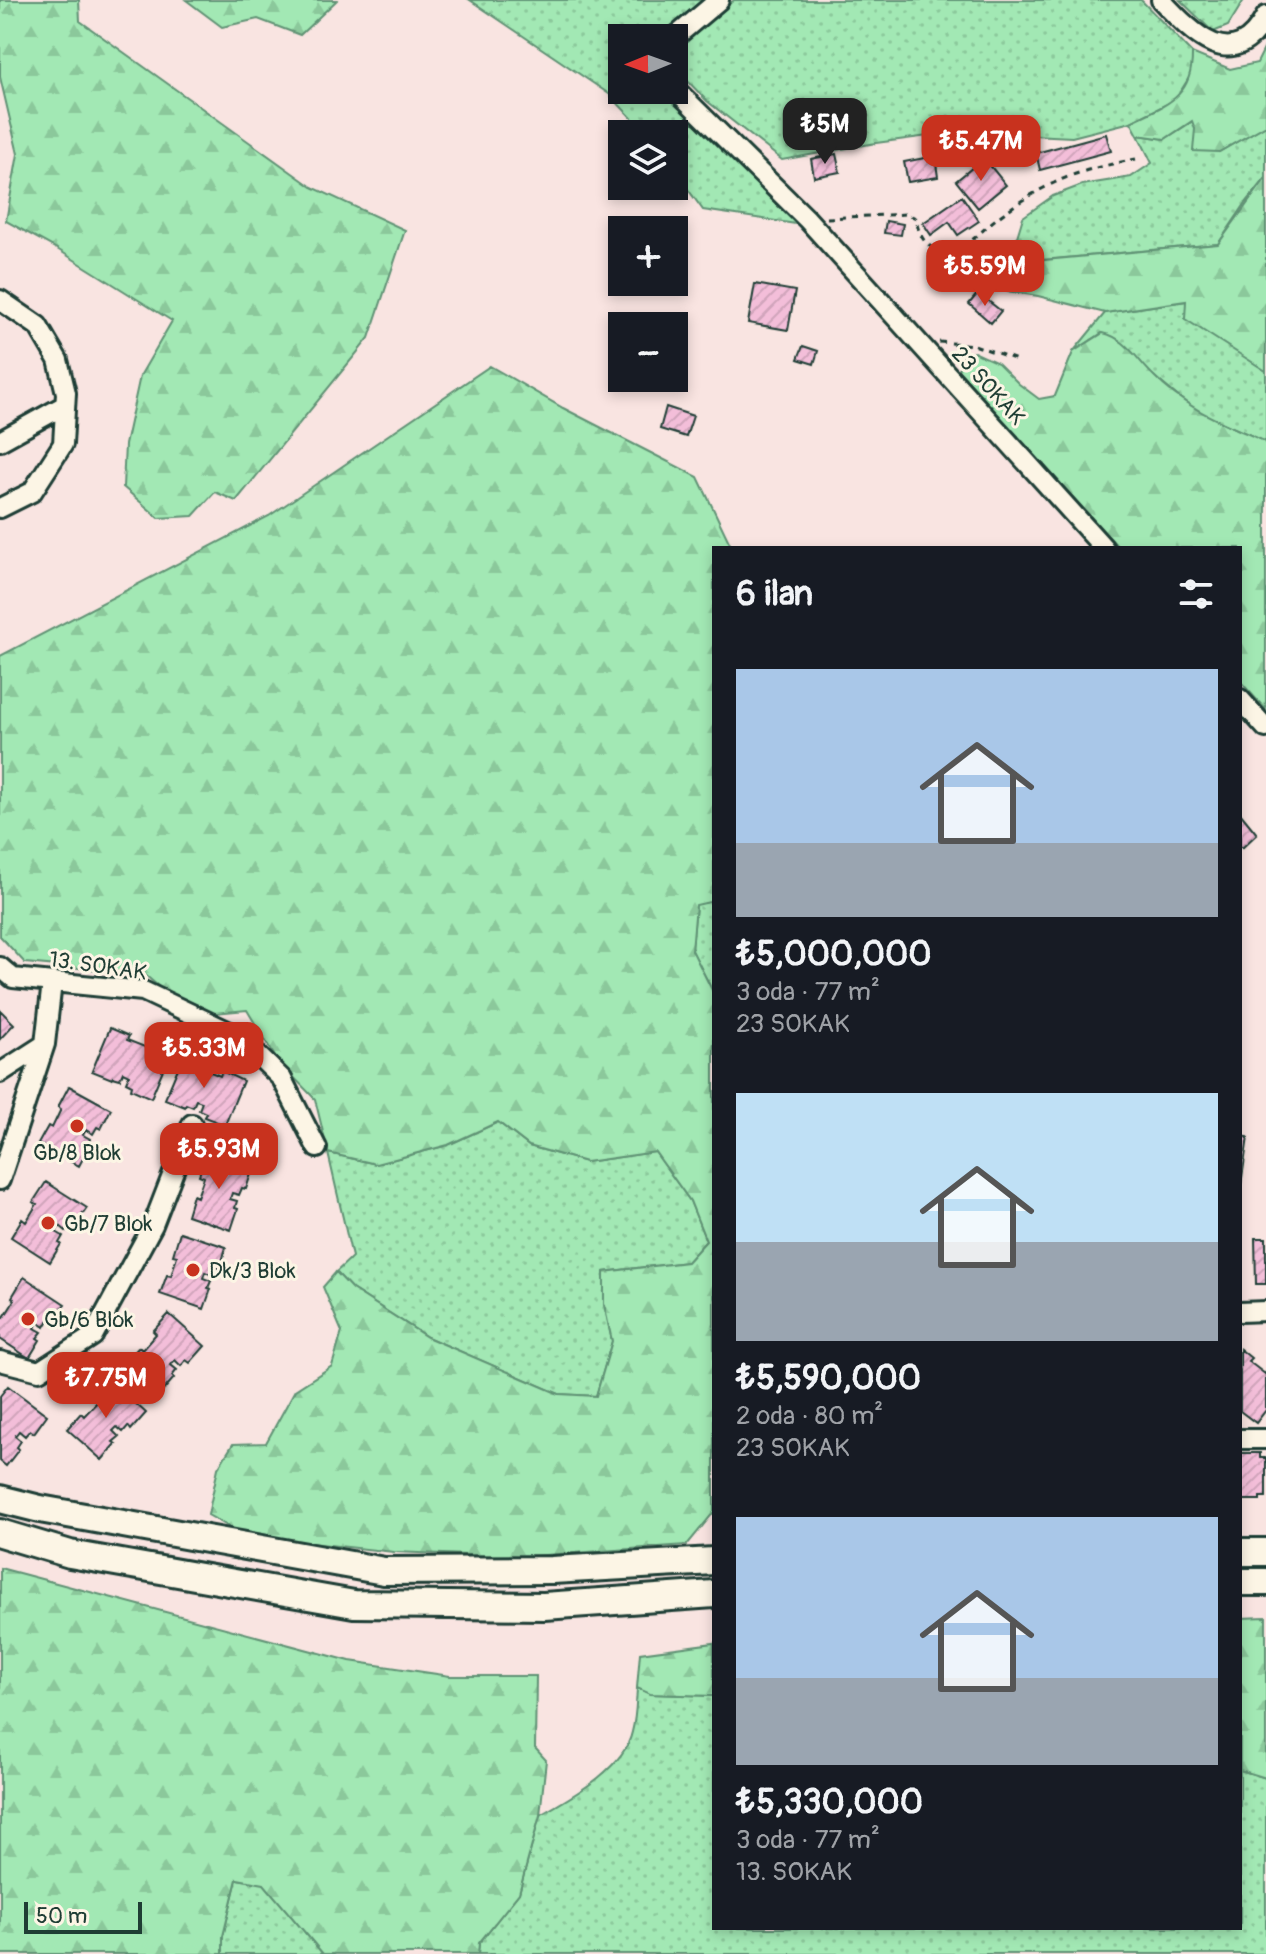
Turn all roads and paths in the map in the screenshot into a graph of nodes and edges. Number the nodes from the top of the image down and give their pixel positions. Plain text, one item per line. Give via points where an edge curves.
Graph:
1 (719, 0) edge
2 (1161, 0) edge
3 (1266, 16) edge
4 (688, 26) edge
5 (688, 102) edge
6 (1136, 159) dead end
7 (807, 219) junction
8 (0, 300) edge
9 (939, 342) dead end
10 (1017, 360) dead end
11 (65, 405) junction
12 (0, 441) edge
13 (0, 508) edge
14 (1102, 546) edge
15 (1242, 701) edge
16 (1266, 728) edge
17 (0, 967) edge
18 (52, 982) junction
19 (45, 1044) junction
20 (0, 1073) edge
21 (192, 1124) dead end
22 (317, 1148) dead end
23 (0, 1180) edge
24 (1266, 1311) edge
25 (1242, 1312) edge
26 (0, 1361) edge
27 (1242, 1439) edge
28 (1266, 1439) edge
29 (0, 1499) edge
30 (0, 1533) edge
31 (1242, 1552) edge
32 (1266, 1552) edge
33 (712, 1561) edge
34 (1242, 1582) edge
35 (1266, 1582) edge
36 (712, 1594) edge

1 - 4 street
2 - 3 street via 1199,38 1214,45 1245,40
5 - 7 street, 23 SOKAK
6 - 7 path via 1054,182 960,248 931,247 917,230 916,218 907,214
7 - 14 street, 23 SOKAK
8 - 11 street via 38,326 58,360
9 - 10 path via 974,345
11 - 12 street
11 - 13 street via 63,444 32,492
15 - 16 street
17 - 18 street, 13. SOKAK via 13,978
18 - 19 street
18 - 22 street, 13. SOKAK via 143,991 238,1036 282,1079
19 - 20 street
19 - 23 street
21 - 26 street via 153,1225 93,1336 39,1371
24 - 25 street
27 - 28 street
29 - 33 street via 384,1571 552,1570
30 - 36 street via 70,1554 354,1604 544,1606
31 - 32 street
34 - 35 street

